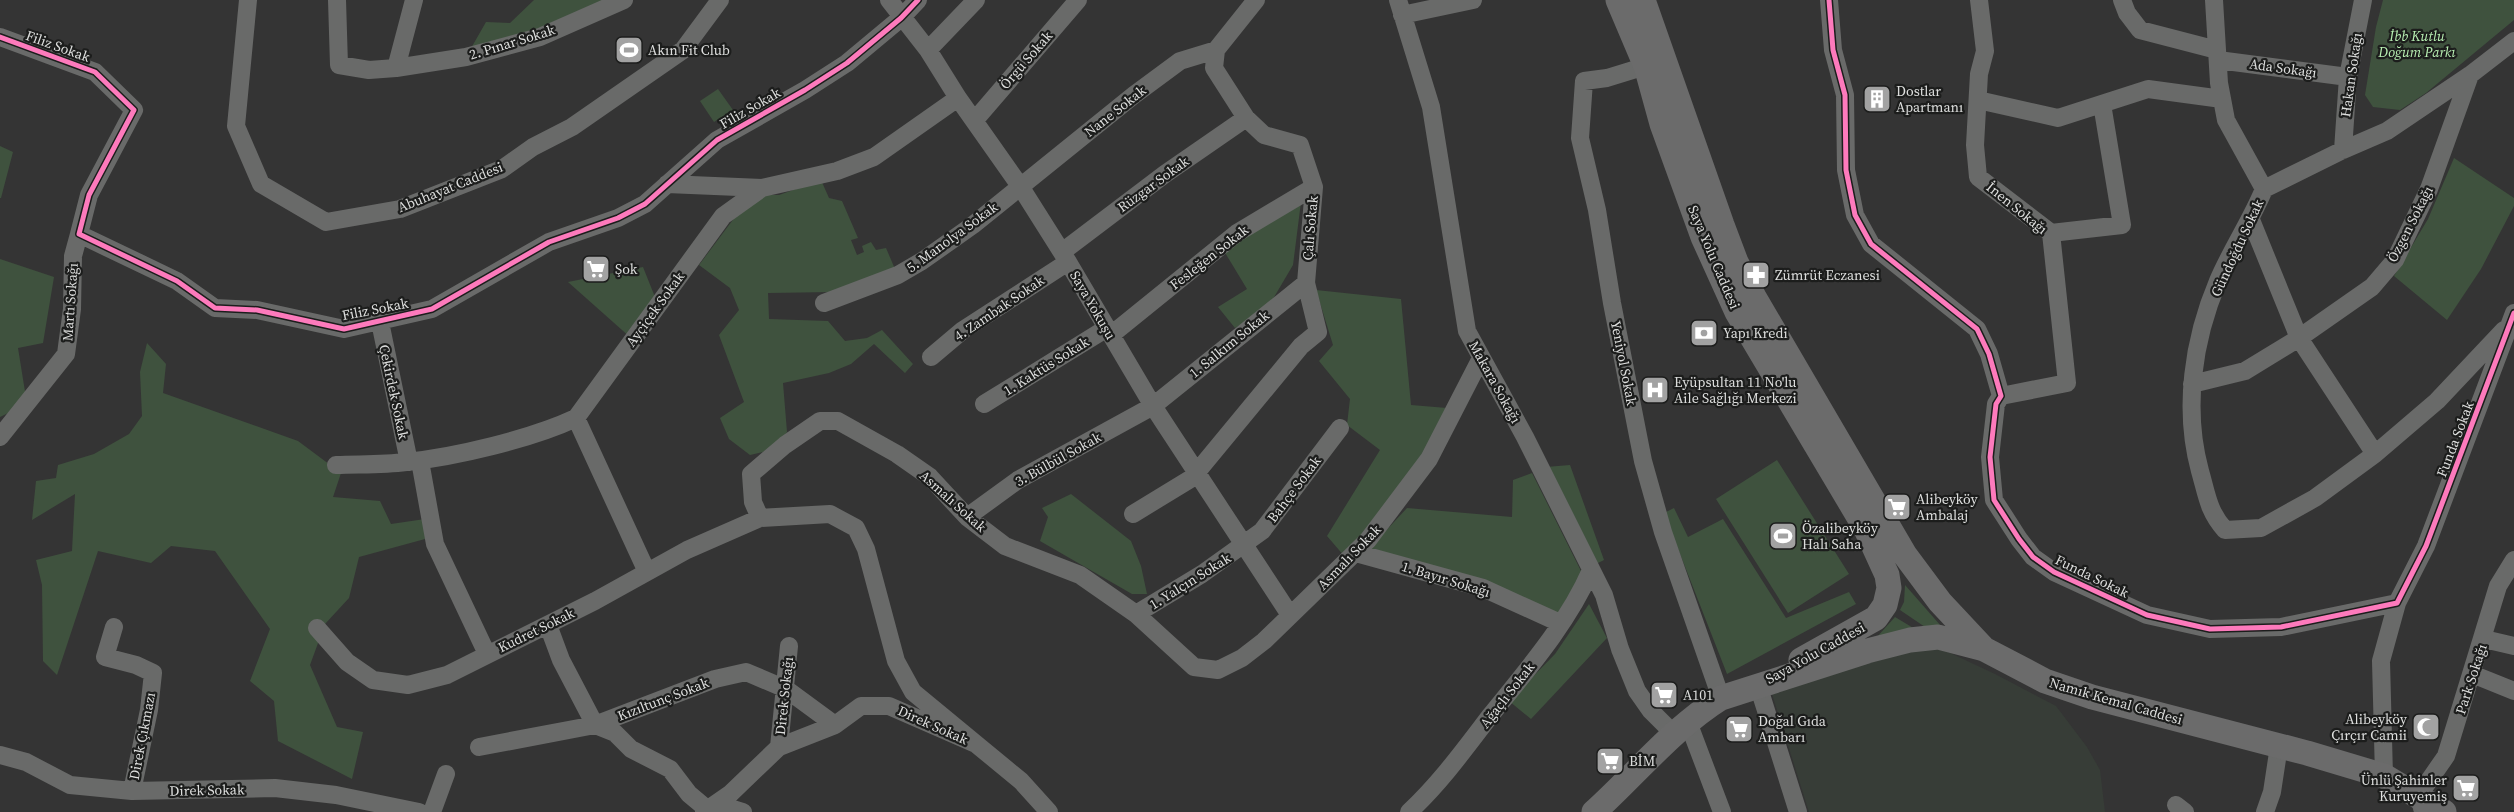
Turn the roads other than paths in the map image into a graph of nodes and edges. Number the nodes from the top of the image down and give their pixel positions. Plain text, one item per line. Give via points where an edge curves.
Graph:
1 (248, 0) edge
2 (337, 0) edge
3 (414, 0) edge
4 (624, 0) edge
5 (720, 0) edge
6 (888, 0) edge
7 (918, 0) edge
8 (976, 0) edge
9 (1078, 0) edge
10 (1256, 0) edge
11 (1473, 0) edge
12 (1618, 0) edge
13 (1643, 0) edge
14 (1829, 0) edge
15 (1978, 0) edge
16 (2122, 0) edge
17 (2214, 0) edge
18 (2362, 0) edge
19 (1400, 8) edge
20 (902, 18) junction
21 (0, 37) edge
22 (2514, 41) edge
23 (928, 50) junction
24 (1216, 50) junction
25 (2218, 55) junction
26 (1646, 66) junction
27 (396, 68) junction
28 (2470, 75) junction
29 (2348, 77) junction
30 (958, 98) junction
31 (2222, 99) junction
32 (1978, 100) junction
33 (2102, 104) junction
34 (1246, 118) junction
35 (975, 120) junction
36 (2343, 150) junction
37 (667, 184) junction
38 (1020, 186) junction
39 (1314, 187) junction
40 (762, 188) junction
41 (2264, 189) junction
42 (2251, 220) junction
43 (2051, 232) junction
44 (79, 234) junction
45 (1065, 257) junction
46 (1306, 283) junction
47 (824, 303) dead end
48 (2511, 320) edge
49 (380, 322) junction
50 (1109, 332) junction
51 (2299, 338) junction
52 (931, 357) dead end
53 (1482, 358) junction
54 (2192, 384) junction
55 (2001, 396) junction
56 (984, 404) dead end
57 (1153, 406) junction
58 (576, 418) junction
59 (1340, 428) dead end
60 (0, 438) edge
61 (2375, 454) junction
62 (414, 461) junction
63 (336, 465) dead end
64 (1197, 470) junction
65 (1133, 514) dead end
66 (967, 516) junction
67 (760, 518) junction
68 (1243, 546) junction
69 (1356, 553) junction
70 (2514, 560) edge
71 (1591, 570) junction
72 (647, 572) junction
73 (2397, 603) junction
74 (1136, 614) junction
75 (1290, 615) junction
76 (1560, 623) junction
77 (548, 625) junction
78 (114, 627) dead end
79 (317, 628) dead end
80 (2484, 639) junction
81 (789, 646) dead end
82 (2514, 646) edge
83 (1984, 649) junction
84 (487, 654) junction
85 (2472, 674) junction
86 (1758, 685) junction
87 (786, 688) junction
88 (2514, 691) edge
89 (1721, 698) junction
90 (595, 725) junction
91 (835, 725) junction
92 (1681, 728) junction
93 (976, 744) junction
94 (2279, 746) junction
95 (479, 747) dead end
96 (779, 747) junction
97 (0, 755) edge
98 (446, 774) dead end
99 (2384, 776) junction
100 (132, 791) junction
101 (2421, 804) edge
102 (398, 809) edge
103 (710, 809) edge
104 (1595, 811) edge
105 (419, 812) edge
106 (432, 812) edge
107 (743, 812) edge
108 (1049, 812) edge
109 (1409, 812) edge
110 (1722, 812) edge
111 (1798, 812) edge
112 (2264, 812) edge
113 (2444, 812) edge

1 - 5 street, Abuhayat Caddesi via 236,126 261,184 326,222 400,209 502,169 533,147 572,127 683,50
2 - 27 street, 2. Pınar Sokak via 339,65 369,70
3 - 27 street
4 - 27 street, 2. Pınar Sokak via 540,37 466,57
6 - 20 street, Saya Yokuşu
7 - 20 street, Filiz Sokak
8 - 23 street
9 - 35 street, Örgü Sokak
10 - 24 street
11 - 19 street
12 - 26 main road, Saya Yolu Caddesi
13 - 83 main road, Saya Yolu Caddesi via 1722,225 1754,297 1905,555 1940,602
14 - 55 street via 1833,50 1844,95 1846,170 1855,215 1871,244 1977,329 1989,354
15 - 32 street, İnen Sokağı via 1985,51 1979,74
16 - 25 street, Ada Sokağı via 2140,30
17 - 25 street, Gündoğdu Sokak
18 - 29 street, Hakan Sokağı
19 - 53 street, Makara Sokağı via 1431,107 1467,331
20 - 23 street, Saya Yokuşu
20 - 37 street, Filiz Sokak via 847,63 717,140
21 - 44 street, Filiz Sokak via 94,72 134,110 89,195
22 - 28 street
23 - 30 street, Saya Yokuşu
24 - 34 street, Çalı Sokak via 1214,68
24 - 38 street, Nane Sokak via 1180,61
25 - 29 street, Ada Sokağı
25 - 31 street, Gündoğdu Sokak
26 - 86 main road, Saya Yolu Caddesi via 1662,124 1721,280 1866,529 1887,575 1889,588 1885,605 1876,618
26 - 89 street, Yeniyol Sokak via 1584,82 1580,138 1597,210 1643,461 1662,532
28 - 36 street via 2387,131
28 - 51 street, Özgen Sokağı via 2429,189 2395,260 2372,287
29 - 36 street, Hakan Sokağı
30 - 35 street, Saya Yokuşu
30 - 40 street, Ayçiçek Sokak via 874,157 837,170
31 - 33 street via 2148,89
31 - 41 street, Gündoğdu Sokak via 2226,120
32 - 33 street via 2058,118
32 - 43 street, İnen Sokağı via 1975,145 1978,177
33 - 43 street via 2122,225
34 - 39 street, Çalı Sokak via 1264,136 1300,145
34 - 45 street, Rüzgar Sokak via 1165,174
35 - 38 street, Saya Yokuşu
36 - 41 street
37 - 40 street
37 - 49 street, Filiz Sokak via 645,204 618,218 549,242 432,309
38 - 45 street, Saya Yokuşu
38 - 47 street, 5. Manolya Sokak via 922,261 898,275
39 - 46 street, Çalı Sokak
39 - 50 street, Fesleğen Sokak via 1237,233
40 - 58 street, Ayçiçek Sokak via 723,216
41 - 42 street, Gündoğdu Sokak
42 - 51 street
42 - 54 street, Gündoğdu Sokak via 2218,281 2196,350
43 - 55 street, İnen Sokağı via 2067,383
44 - 49 street, Filiz Sokak via 177,280 215,308 256,310 344,329
44 - 60 street, Martı Sokağı via 73,256 72,309 66,354
45 - 50 street, Saya Yokuşu
45 - 52 street, 4. Zambak Sokak
46 - 57 street, 1. Salkım Sokak
46 - 64 street, Çalı Sokak via 1318,332 1301,346
48 - 61 street, Gündoğdu Sokak via 2437,401
48 - 73 street, Funda Sokak via 2426,546
49 - 62 street, Çekirdek Sokak
50 - 56 street, 1. Kaktüs Sokak
50 - 57 street, Saya Yokuşu
51 - 54 street, Özgen Sokağı via 2245,371
51 - 61 street
53 - 69 street, Asmalı Sokak via 1429,459 1398,504
53 - 71 street, Makara Sokağı
54 - 61 street, Gündoğdu Sokak via 2193,446 2213,516 2225,530 2261,528 2315,498
55 - 73 street, Funda Sokak via 1996,404 1990,457 1994,500 2033,557 2054,572 2147,615 2210,629 2281,627
57 - 64 street, Saya Yokuşu
57 - 66 street, 3. Bülbül Sokak via 1018,480
58 - 62 street via 560,426 497,444
58 - 72 street
59 - 68 street, Bahçe Sokak via 1262,531
62 - 63 street
62 - 84 street, Çekirdek Sokak via 435,544
64 - 65 street via 1192,478
64 - 68 street, Saya Yokuşu
66 - 67 street, Asmalı Sokak via 930,477 838,421 829,421 820,422 785,445 751,474 753,502
66 - 74 street, Asmalı Sokak via 1004,546 1080,575
67 - 72 street, Kudret Sokak
67 - 93 street via 830,514 856,528 866,549 896,661 913,692
68 - 74 street, 1. Yalçın Sokak
68 - 75 street, Saya Yokuşu
69 - 75 street, Asmalı Sokak
69 - 76 street, 1. Bayır Sokağı via 1483,588
70 - 80 street, Park Sokağı via 2498,586
71 - 76 street, Ağaçlı Sokak via 1578,600
71 - 92 street, Makara Sokağı via 1604,595 1637,691 1651,711
72 - 77 street, Kudret Sokak
73 - 99 street via 2381,661
74 - 75 street, Asmalı Sokak via 1194,667 1218,670 1242,658
76 - 109 street, Ağaçlı Sokak via 1446,774
77 - 84 street, Kudret Sokak
77 - 90 street via 561,660
78 - 100 street, Direk Çıkmazı via 105,657 153,673 149,710
79 - 84 street, Kudret Sokak via 347,662 373,680 408,685 446,674
80 - 82 street
80 - 85 street, Park Sokağı
81 - 87 street, Direk Sokağı
83 - 86 main road, Namık Kemal Caddesi via 1938,637 1925,637 1867,651
83 - 94 main road, Namık Kemal Caddesi via 2045,681 2092,697
85 - 88 street
85 - 101 street, Park Sokağı via 2446,756
86 - 89 main road, Namık Kemal Caddesi
86 - 111 street
87 - 90 street, Kızıltunç Sokak via 746,672 715,679
87 - 91 street, Kızıltunç Sokak
87 - 96 street, Direk Sokağı
89 - 92 main road, Namık Kemal Caddesi
90 - 95 street, Kızıltunç Sokak
90 - 103 street via 615,733 631,749 670,769 689,794
91 - 93 street, Direk Sokak via 861,706 889,706
91 - 96 street, Direk Sokak
92 - 104 main road, Namık Kemal Caddesi
92 - 110 street, Makara Sokağı
93 - 108 street, Direk Sokak via 1021,781
94 - 99 main road, Namık Kemal Caddesi
94 - 112 street via 2272,792
96 - 103 street, Direk Sokak
97 - 100 street, Direk Sokak via 26,762 70,785
98 - 106 street
99 - 101 main road, Namık Kemal Caddesi
100 - 102 street, Direk Sokak via 275,788 336,795
101 - 113 main road, Namık Kemal Caddesi
102 - 105 street, Direk Sokak
103 - 107 street

